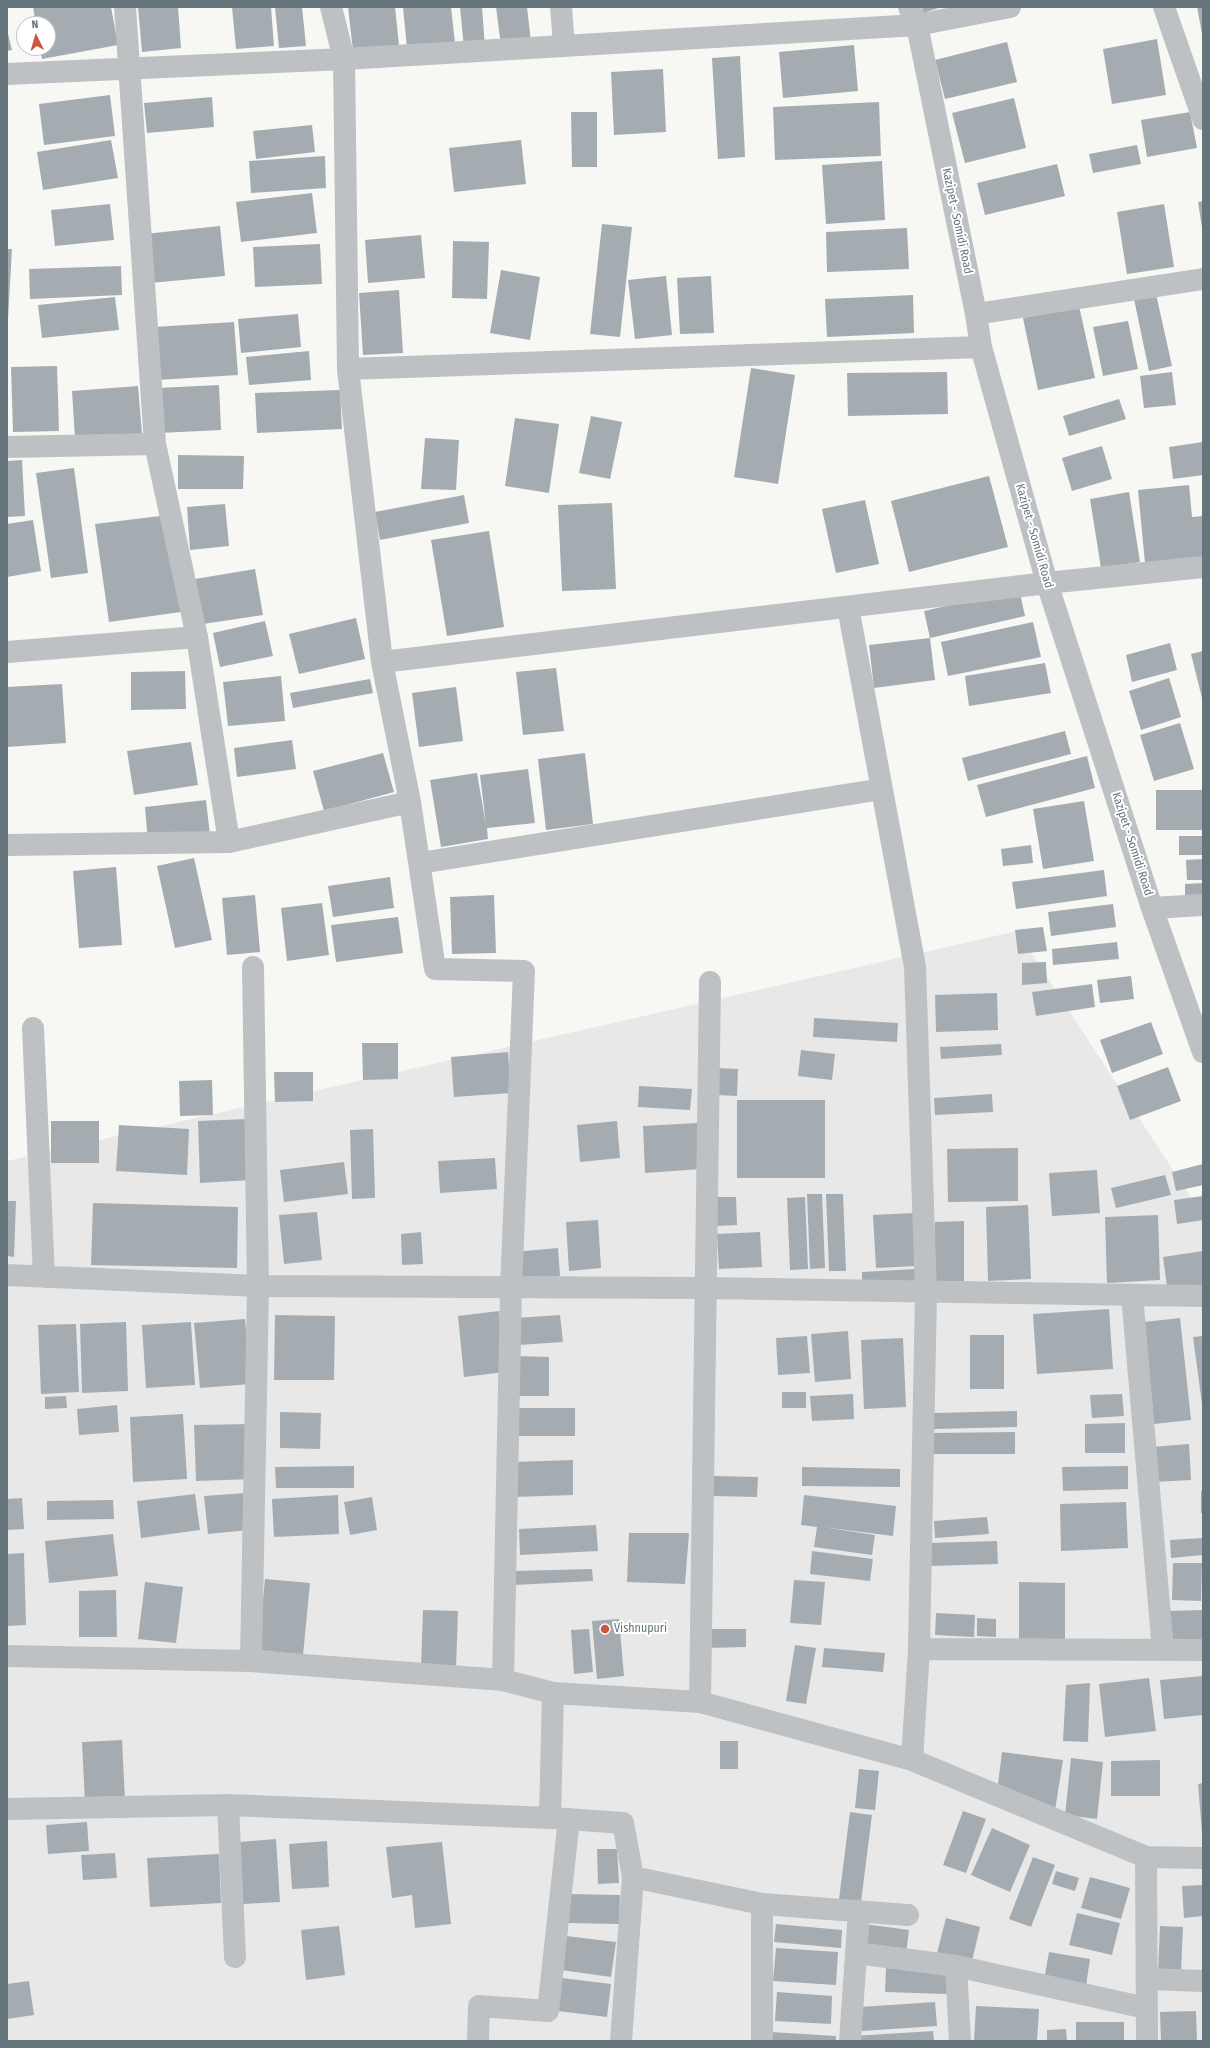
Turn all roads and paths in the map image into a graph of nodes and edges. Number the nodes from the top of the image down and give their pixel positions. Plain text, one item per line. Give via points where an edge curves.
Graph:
1 (126, 7) edge
2 (331, 7) edge
3 (561, 7) edge
4 (1010, 7) edge
5 (1164, 7) edge
6 (913, 16) edge
7 (564, 45) junction
8 (344, 59) junction
9 (128, 68) junction
10 (7, 74) edge
11 (1203, 119) edge
12 (1203, 279) edge
13 (976, 314) junction
14 (981, 347) junction
15 (348, 369) junction
16 (155, 444) junction
17 (7, 447) edge
18 (1203, 567) edge
19 (1047, 583) junction
20 (848, 607) junction
21 (197, 637) junction
22 (7, 652) edge
23 (382, 662) junction
24 (882, 789) junction
25 (410, 802) junction
26 (229, 842) junction
27 (7, 845) edge
28 (420, 863) junction
29 (1203, 905) edge
30 (1152, 908) junction
31 (253, 967) dead end
32 (710, 982) dead end
33 (33, 1028) dead end
34 (1203, 1052) edge
35 (7, 1275) edge
36 (44, 1277) junction
37 (258, 1286) junction
38 (706, 1288) junction
39 (511, 1289) junction
40 (926, 1293) junction
41 (1132, 1295) junction
42 (1203, 1296) edge
43 (919, 1649) junction
44 (1164, 1650) junction
45 (1203, 1650) edge
46 (7, 1656) edge
47 (251, 1661) junction
48 (503, 1680) junction
49 (553, 1693) junction
50 (700, 1702) junction
51 (912, 1760) junction
52 (228, 1805) junction
53 (7, 1809) edge
54 (559, 1819) junction
55 (1146, 1857) junction
56 (1203, 1858) edge
57 (634, 1877) junction
58 (762, 1904) junction
59 (859, 1911) junction
60 (908, 1915) dead end
61 (856, 1953) junction
62 (235, 1957) dead end
63 (956, 1966) junction
64 (1147, 1979) junction
65 (1203, 1981) edge
66 (1146, 2008) junction
67 (478, 2041) edge
68 (621, 2041) edge
69 (762, 2041) edge
70 (850, 2041) edge
71 (960, 2041) edge
72 (1147, 2041) edge

1 - 9 street
2 - 8 street
3 - 7 street
4 - 6 street
5 - 11 street
6 - 7 street
6 - 13 street, Kazipet - Somidi Road
7 - 8 street
8 - 9 street
8 - 15 street
9 - 10 street
9 - 16 street
12 - 13 street
13 - 14 street, Kazipet - Somidi Road
14 - 15 street
14 - 19 street, Kazipet - Somidi Road
15 - 23 street
16 - 17 street
16 - 21 street
18 - 19 street
19 - 20 street
19 - 30 street, Kazipet - Somidi Road
20 - 23 street
20 - 24 street
21 - 22 street
21 - 26 street
23 - 25 street
24 - 28 street
24 - 40 street via 915,967
25 - 26 street
25 - 28 street
26 - 27 street
28 - 39 street via 435,969 524,972
29 - 30 street
30 - 34 street, Kazipet - Somidi Road
31 - 37 street
32 - 38 street
33 - 36 street
35 - 36 street
36 - 37 street
37 - 39 street
37 - 47 street
38 - 39 street
38 - 40 street
38 - 50 street
39 - 48 street
40 - 41 street
40 - 43 street
41 - 42 street
41 - 44 street
43 - 44 street
43 - 51 street
44 - 45 street
46 - 47 street
47 - 48 street
48 - 49 street
49 - 50 street
49 - 54 street
50 - 51 street
51 - 55 street
52 - 53 street
52 - 54 street
52 - 62 street
54 - 57 street via 624,1822
54 - 67 street via 548,2011 479,2006
55 - 56 street
55 - 64 street
57 - 58 street
57 - 68 street
58 - 59 street
58 - 69 street
59 - 60 street
59 - 61 street
61 - 63 street
61 - 70 street
63 - 66 street
63 - 71 street
64 - 65 street
64 - 66 street
66 - 72 street

